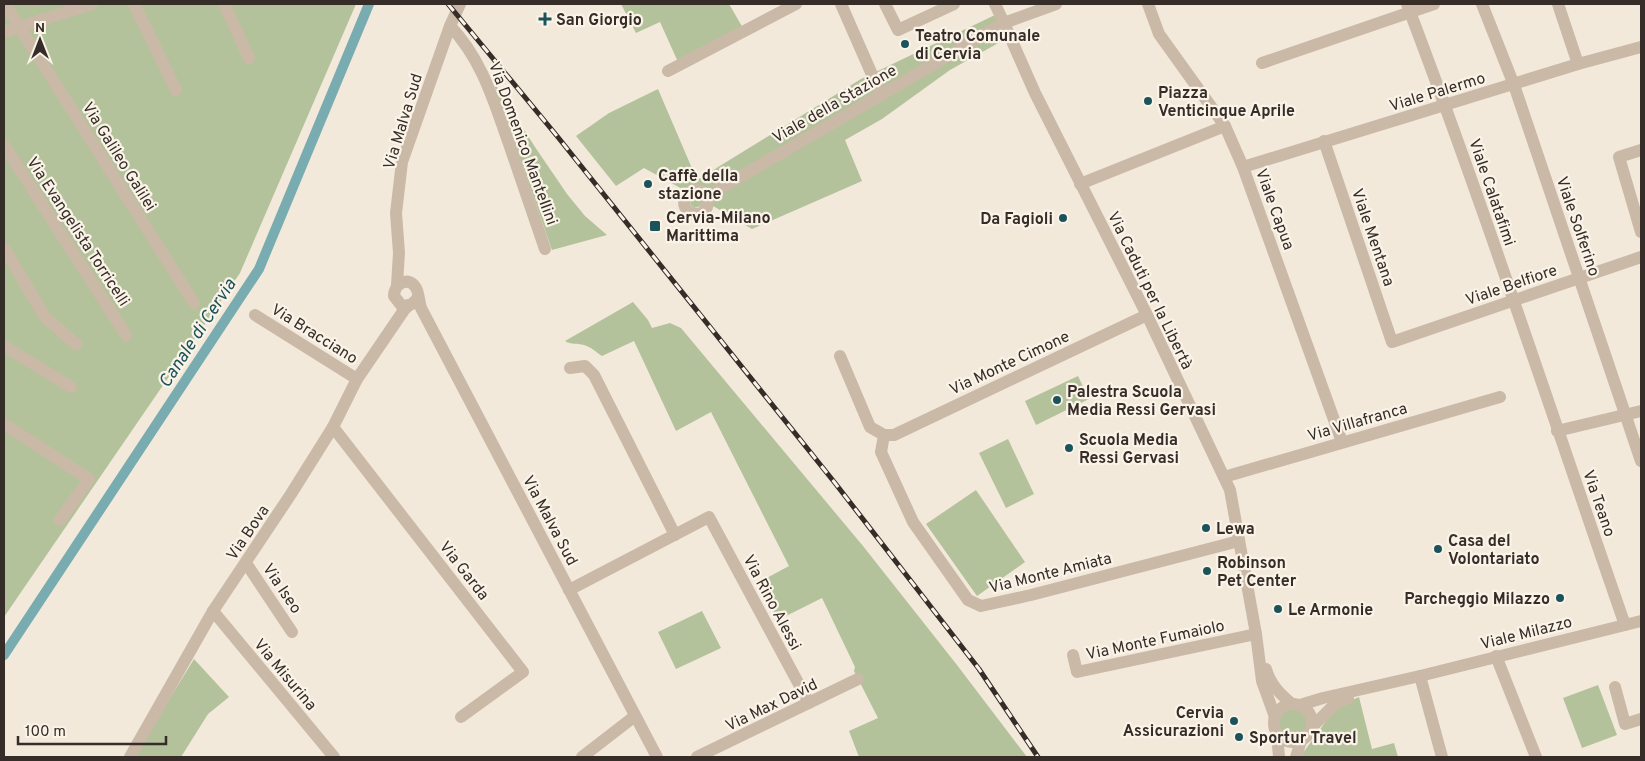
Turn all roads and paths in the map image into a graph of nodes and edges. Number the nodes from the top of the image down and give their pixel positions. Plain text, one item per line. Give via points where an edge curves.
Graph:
1 (5, 4) edge
2 (92, 4) edge
3 (134, 4) edge
4 (224, 4) edge
5 (460, 4) edge
6 (796, 4) edge
7 (840, 4) edge
8 (885, 4) edge
9 (954, 4) edge
10 (995, 4) edge
11 (1056, 4) edge
12 (1148, 4) edge
13 (1434, 4) edge
14 (1482, 4) edge
15 (1558, 4) edge
16 (1409, 8) edge
17 (1004, 23) junction
18 (450, 26) junction
19 (19, 27) junction
20 (4, 32) edge
21 (1641, 47) edge
22 (249, 58) dead end
23 (1262, 63) dead end
24 (1578, 64) junction
25 (668, 71) dead end
26 (1514, 85) junction
27 (176, 90) dead end
28 (881, 95) junction
29 (1446, 106) junction
30 (1224, 126) junction
31 (1324, 141) junction
32 (4, 145) edge
33 (1641, 150) edge
34 (1243, 167) junction
35 (1080, 184) junction
36 (707, 196) dead end
37 (1641, 232) edge
38 (4, 248) edge
39 (545, 249) dead end
40 (399, 253) junction
41 (1641, 257) edge
42 (1579, 278) junction
43 (412, 283) junction
44 (396, 291) junction
45 (1514, 300) junction
46 (414, 301) junction
47 (194, 303) dead end
48 (1147, 314) junction
49 (255, 315) dead end
50 (392, 327) junction
51 (126, 335) dead end
52 (1392, 342) joint
53 (76, 344) dead end
54 (4, 346) edge
55 (840, 356) dead end
56 (570, 368) dead end
57 (357, 379) junction
58 (71, 387) dead end
59 (1545, 392) joint
60 (1500, 397) dead end
61 (1641, 411) edge
62 (1626, 415) junction
63 (4, 424) edge
64 (333, 427) junction
65 (1558, 431) junction
66 (884, 435) junction
67 (1342, 442) junction
68 (1641, 460) edge
69 (1224, 477) junction
70 (60, 520) dead end
71 (675, 535) junction
72 (1239, 541) junction
73 (246, 563) junction
74 (569, 590) junction
75 (213, 611) junction
76 (1641, 621) edge
77 (1625, 625) junction
78 (292, 632) dead end
79 (1256, 637) junction
80 (1073, 655) dead end
81 (1496, 656) junction
82 (1420, 676) junction
83 (858, 679) dead end
84 (1375, 687) junction
85 (1615, 687) dead end
86 (809, 703) junction
87 (1296, 705) junction
88 (635, 716) junction
89 (461, 717) dead end
90 (1275, 717) junction
91 (1641, 719) edge
92 (1312, 727) junction
93 (1277, 734) junction
94 (1301, 741) junction
95 (130, 757) edge
96 (334, 757) edge
97 (582, 757) edge
98 (657, 757) edge
99 (697, 757) edge
100 (1279, 757) edge
101 (1296, 757) edge
102 (1442, 757) edge
103 (1536, 757) edge

1 - 19 street, Via Galileo Galilei
2 - 19 street
3 - 27 street
4 - 22 street
5 - 18 street, Via Malva Sud
6 - 25 street
7 - 28 street
8 - 9 street via 898,30
10 - 17 street, Via Caduti per la Libertà
11 - 17 street, Viale della Stazione
12 - 30 street, Viale Capua via 1159,34
13 - 16 street
14 - 26 street, Viale Solferino
15 - 24 street
16 - 23 street
16 - 29 street, Viale Calatafimi
17 - 28 street, Viale della Stazione
17 - 35 street, Via Caduti per la Libertà
18 - 39 street, Via Domenico Mantellini via 474,56 489,86
18 - 40 street, Via Malva Sud via 402,162 396,213
19 - 20 street
19 - 47 street, Via Galileo Galilei
21 - 24 street, Viale Palermo
24 - 26 street, Viale Palermo
26 - 29 street, Viale Palermo
26 - 42 street, Viale Solferino
28 - 36 street, Viale della Stazione
29 - 31 street, Viale Palermo
29 - 45 street, Viale Calatafimi
30 - 34 street, Viale Capua
30 - 35 street
31 - 34 street, Viale Palermo
31 - 52 street, Viale Mentana
32 - 51 street, Via Evangelista Torricelli
33 - 37 street via 1619,157
34 - 67 street, Viale Capua
35 - 48 street, Via Caduti per la Libertà
38 - 53 street via 45,317
40 - 43 street, Via Malva Sud
40 - 44 street, Via Malva Sud
41 - 42 street, Viale Belfiore
42 - 45 street, Viale Belfiore
42 - 62 street, Viale Solferino
43 - 44 street via 404,282
43 - 46 street via 417,289
44 - 46 street via 401,305
44 - 50 street
45 - 52 street, Viale Belfiore
45 - 59 street, Viale Calatafimi
46 - 50 street, Via Bova
46 - 74 street, Via Malva Sud via 421,308
48 - 66 street, Via Monte Cimone via 894,435
48 - 69 street, Via Caduti per la Libertà
49 - 57 street, Via Bracciano
50 - 57 street, Via Bova
54 - 58 street
55 - 66 street via 870,427
56 - 71 street via 585,366 594,375
57 - 64 street, Via Bova
59 - 65 street, Via Teano
60 - 67 street, Via Villafranca
61 - 62 street
62 - 65 street
62 - 68 street, Viale Solferino
63 - 70 street via 88,479
64 - 73 street, Via Bova
64 - 89 street, Via Garda via 523,672
65 - 77 street, Via Teano
66 - 72 street, Via Monte Amiata via 881,452 914,522 968,600 981,606
67 - 69 street, Via Villafranca
69 - 72 street, Via Caduti per la Libertà via 1230,490
71 - 74 street
71 - 86 street, Via Rino Alessi via 709,517
72 - 79 street, Via Caduti per la Libertà
73 - 75 street, Via Bova
73 - 78 street, Via Iseo
74 - 88 street, Via Malva Sud
75 - 95 street, Via Bova
75 - 96 street, Via Misurina
76 - 77 street, Viale Milazzo
77 - 81 street, Viale Milazzo
79 - 80 street, Via Monte Fumaiolo via 1077,672
79 - 87 street, Via Caduti per la Libertà via 1269,679 1278,692
79 - 90 street, Via Caduti per la Libertà via 1262,681
81 - 82 street, Viale Milazzo
81 - 103 street
82 - 84 street, Viale Milazzo
82 - 102 street
83 - 86 street, Via Max David
84 - 87 street, Viale Milazzo
84 - 92 street, Viale Milazzo via 1336,703
85 - 91 street via 1625,724
86 - 99 street, Via Max David
87 - 90 street via 1282,708
87 - 92 street via 1308,712
88 - 97 street
88 - 98 street, Via Malva Sud
90 - 93 street
92 - 94 street
93 - 94 street via 1285,741
93 - 100 street
94 - 101 street

